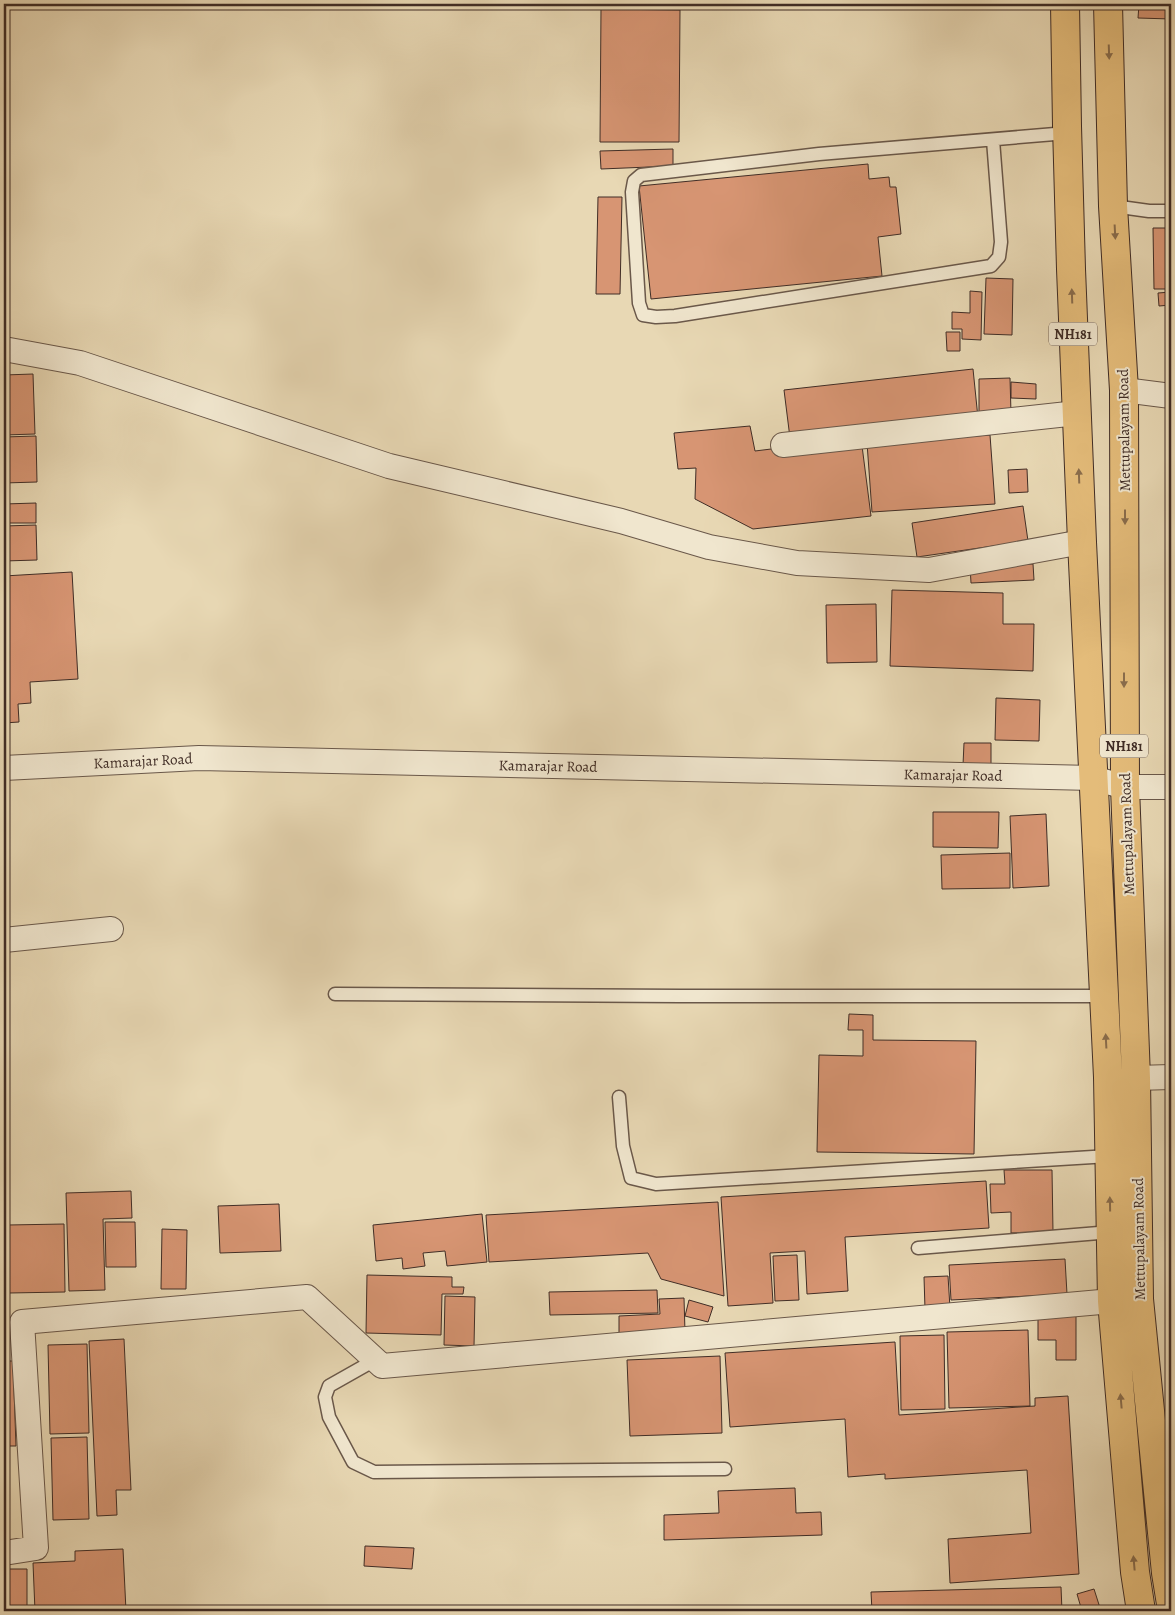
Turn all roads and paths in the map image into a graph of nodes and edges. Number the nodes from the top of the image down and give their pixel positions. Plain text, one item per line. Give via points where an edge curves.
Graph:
1 (1065, 4) edge
2 (1108, 4) edge
3 (1067, 130) junction
4 (993, 140) junction
5 (1113, 206) junction
6 (1171, 211) edge
7 (4, 348) edge
8 (1124, 390) junction
9 (1171, 396) edge
10 (1077, 413) junction
11 (783, 446) dead end
12 (1082, 542) junction
13 (4, 768) edge
14 (1093, 778) junction
15 (1124, 787) junction
16 (1171, 787) edge
17 (111, 929) dead end
18 (4, 940) edge
19 (335, 994) dead end
20 (1104, 996) junction
21 (1171, 1077) edge
22 (1136, 1078) junction
23 (619, 1097) dead end
24 (1109, 1156) junction
25 (1111, 1232) junction
26 (918, 1248) dead end
27 (1112, 1301) junction
28 (13, 1324) edge
29 (375, 1360) junction
30 (725, 1469) dead end
31 (1165, 1487) edge
32 (1128, 1489) junction
33 (4, 1553) edge
34 (1171, 1604) edge
35 (1141, 1611) edge

1 - 3 highway, NH181
2 -> 5 highway, Mettupalayam Road / NH181
3 - 4 lane
10 -> 3 highway, Mettupalayam Road / NH181
4 - 4 lane via 818,154 641,175 634,181 632,192 639,303 643,315 675,316 991,266 999,257 1001,242
5 - 6 lane
5 -> 8 highway, Mettupalayam Road / NH181
7 - 12 street via 80,363 389,466 621,521 708,547 797,563 929,570
8 - 9 street
8 -> 15 highway, Mettupalayam Road / NH181
10 - 11 street
12 -> 10 highway, Mettupalayam Road / NH181
12 - 14 highway, Mettupalayam Road / NH181
13 - 14 street, Kamarajar Road via 199,758
14 - 15 street, Kamarajar Road
14 - 20 highway, Mettupalayam Road / NH181
15 - 16 street, Kamarajar Road
15 - 22 highway, Mettupalayam Road / NH181
17 - 18 street
19 - 20 lane
24 -> 20 highway, Mettupalayam Road / NH181
21 - 22 street
22 - 31 highway, Mettupalayam Road / NH181 via 1139,1299
23 - 24 lane via 623,1146 631,1178 656,1184
25 -> 24 highway, Mettupalayam Road / NH181
25 - 26 lane
25 - 27 highway, Mettupalayam Road / NH181
27 - 29 street via 382,1366
32 -> 27 highway, Mettupalayam Road / NH181
28 - 29 street via 307,1297
28 - 33 street via 36,1548
29 - 30 lane via 329,1386 325,1397 329,1417 353,1462 374,1472
31 - 32 street
31 - 34 highway, Mettupalayam Road / NH181 via 1166,1573
35 -> 32 highway, Mettupalayam Road / NH181

